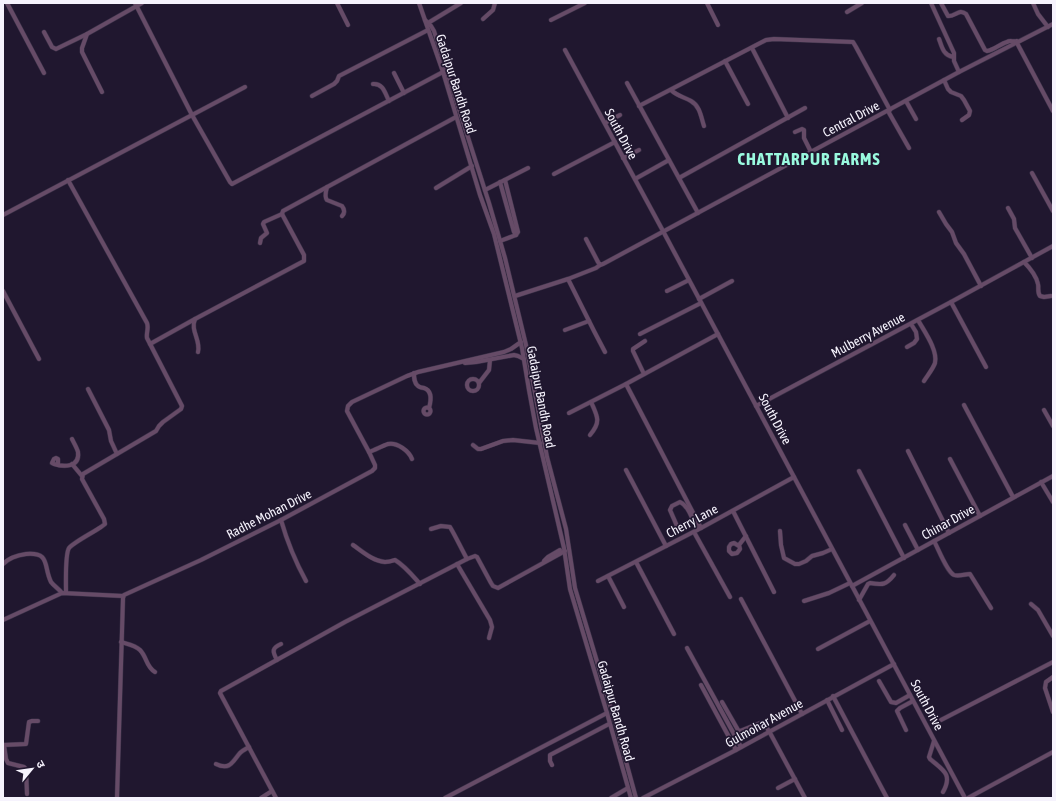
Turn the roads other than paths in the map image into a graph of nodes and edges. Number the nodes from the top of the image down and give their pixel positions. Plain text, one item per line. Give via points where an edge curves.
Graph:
1 (7, 3) edge
2 (142, 3) edge
3 (337, 3) edge
4 (419, 3) edge
5 (461, 3) edge
6 (495, 3) edge
7 (585, 3) edge
8 (708, 3) edge
9 (862, 3) edge
10 (931, 3) edge
11 (941, 3) edge
12 (1033, 3) edge
13 (136, 4) edge
14 (847, 12) dead end
15 (483, 19) dead end
16 (551, 20) dead end
17 (426, 21) junction
18 (1053, 24) edge
19 (348, 25) dead end
20 (718, 25) dead end
21 (1048, 27) junction
22 (428, 30) junction
23 (44, 32) dead end
24 (86, 34) junction
25 (939, 39) dead end
26 (1025, 39) junction
27 (1017, 43) junction
28 (752, 48) junction
29 (565, 50) dead end
30 (953, 57) junction
31 (725, 61) junction
32 (443, 72) junction
33 (959, 72) junction
34 (44, 73) dead end
35 (394, 73) dead end
36 (944, 80) junction
37 (627, 83) dead end
38 (373, 84) dead end
39 (245, 87) dead end
40 (671, 90) junction
41 (102, 92) dead end
42 (404, 93) junction
43 (312, 96) dead end
44 (389, 101) junction
45 (906, 101) junction
46 (748, 104) dead end
47 (639, 106) junction
48 (805, 108) dead end
49 (889, 110) junction
50 (1053, 111) edge
51 (192, 115) junction
52 (620, 115) dead end
53 (456, 117) junction
54 (788, 118) junction
55 (916, 119) dead end
56 (962, 120) dead end
57 (605, 123) junction
58 (704, 126) dead end
59 (795, 132) dead end
60 (615, 142) junction
61 (909, 148) dead end
62 (639, 150) dead end
63 (811, 152) junction
64 (624, 158) junction
65 (668, 160) junction
66 (472, 166) junction
67 (528, 168) dead end
68 (1032, 173) dead end
69 (554, 174) dead end
70 (679, 178) junction
71 (634, 179) junction
72 (68, 180) junction
73 (502, 181) junction
74 (327, 187) junction
75 (436, 188) dead end
76 (485, 190) junction
77 (1008, 208) dead end
78 (939, 212) dead end
79 (1053, 212) edge
80 (698, 213) junction
81 (282, 214) junction
82 (3, 215) edge
83 (342, 216) dead end
84 (663, 231) junction
85 (586, 239) dead end
86 (500, 241) junction
87 (260, 243) dead end
88 (1053, 246) edge
89 (1032, 258) junction
90 (1024, 262) junction
91 (600, 264) junction
92 (568, 279) junction
93 (689, 280) junction
94 (732, 281) dead end
95 (981, 286) junction
96 (3, 291) edge
97 (667, 291) dead end
98 (515, 296) junction
99 (1051, 296) dead end
100 (700, 301) junction
101 (951, 302) junction
102 (195, 319) junction
103 (918, 320) junction
104 (589, 321) junction
105 (911, 324) junction
106 (565, 330) dead end
107 (640, 334) dead end
108 (718, 334) junction
109 (645, 341) dead end
110 (521, 342) junction
111 (150, 344) junction
112 (908, 347) dead end
113 (198, 352) dead end
114 (605, 352) dead end
115 (39, 359) dead end
116 (524, 359) junction
117 (490, 360) junction
118 (461, 362) junction
119 (986, 367) dead end
120 (414, 373) junction
121 (644, 374) junction
122 (924, 382) dead end
123 (479, 383) dead end
124 (626, 384) junction
125 (88, 388) dead end
126 (591, 402) junction
127 (964, 405) dead end
128 (756, 406) junction
129 (429, 408) dead end
130 (1044, 410) dead end
131 (569, 413) dead end
132 (1053, 426) edge
133 (590, 435) dead end
134 (72, 439) dead end
135 (540, 443) junction
136 (474, 446) dead end
137 (370, 452) junction
138 (908, 452) dead end
139 (117, 454) junction
140 (412, 459) dead end
141 (950, 459) dead end
142 (72, 464) junction
143 (58, 465) dead end
144 (626, 470) dead end
145 (859, 471) dead end
146 (82, 476) junction
147 (1053, 476) edge
148 (794, 478) junction
149 (1041, 482) junction
150 (1013, 498) junction
151 (1053, 502) edge
152 (733, 510) junction
153 (980, 516) junction
154 (281, 520) junction
155 (905, 525) dead end
156 (677, 526) dead end
157 (431, 529) dead end
158 (697, 530) junction
159 (780, 530) dead end
160 (949, 533) junction
161 (746, 536) junction
162 (934, 541) junction
163 (353, 545) dead end
164 (666, 546) junction
165 (739, 546) dead end
166 (565, 549) junction
167 (832, 549) junction
168 (918, 550) junction
169 (904, 558) junction
170 (467, 559) junction
171 (636, 562) junction
172 (3, 564) edge
173 (457, 564) junction
174 (894, 575) dead end
175 (608, 576) junction
176 (306, 581) dead end
177 (598, 581) dead end
178 (420, 584) junction
179 (851, 584) junction
180 (774, 592) dead end
181 (64, 593) junction
182 (123, 596) junction
183 (730, 597) dead end
184 (741, 599) dead end
185 (859, 600) junction
186 (804, 601) dead end
187 (1031, 604) dead end
188 (624, 606) dead end
189 (991, 608) dead end
190 (3, 620) edge
191 (870, 621) junction
192 (674, 634) dead end
193 (1053, 636) edge
194 (489, 638) dead end
195 (121, 642) junction
196 (281, 644) dead end
197 (687, 648) dead end
198 (818, 649) dead end
199 (277, 660) junction
200 (1053, 662) edge
201 (894, 664) junction
202 (155, 672) dead end
203 (1053, 677) edge
204 (880, 681) dead end
205 (701, 685) dead end
206 (833, 696) junction
207 (910, 696) junction
208 (827, 700) junction
209 (913, 701) junction
210 (722, 702) dead end
211 (1053, 712) edge
212 (607, 713) junction
213 (802, 714) junction
214 (941, 720) dead end
215 (38, 722) dead end
216 (609, 724) junction
217 (842, 730) dead end
218 (906, 730) dead end
219 (769, 731) junction
220 (934, 741) junction
221 (4, 745) edge
222 (249, 747) junction
223 (741, 747) junction
224 (736, 750) junction
225 (1053, 752) edge
226 (216, 764) dead end
227 (552, 765) dead end
228 (795, 779) junction
229 (628, 788) junction
230 (778, 788) dead end
231 (272, 791) junction
232 (943, 792) dead end
233 (27, 794) dead end
234 (117, 798) edge
235 (260, 798) edge
236 (276, 798) edge
237 (445, 798) edge
238 (611, 798) edge
239 (630, 798) edge
240 (636, 798) edge
241 (643, 798) edge
242 (805, 798) edge
243 (887, 798) edge
244 (965, 798) edge
245 (968, 798) edge

1 - 34 street
2 - 13 street
3 - 19 street
4 - 17 street, Gadaipur Bandh Road
5 - 17 street
6 - 15 street via 493,10
7 - 16 street
8 - 20 street
9 - 14 street
10 - 30 street via 954,51
11 - 26 street via 950,16 960,12 966,14 987,51 1008,41
12 - 21 street
13 - 24 street
13 - 51 street
17 - 22 street, Gadaipur Bandh Road
17 - 76 street via 434,31
18 - 21 street, Central Drive
21 - 26 street, Central Drive
22 - 32 street, Gadaipur Bandh Road
22 - 43 street via 339,76 334,84
23 - 24 street via 55,49
24 - 41 street via 82,52
25 - 30 street via 947,56
26 - 27 street, Central Drive
27 - 33 street, Central Drive
27 - 50 street
28 - 31 street
28 - 49 street via 769,39 853,42
28 - 54 street
29 - 57 street, South Drive
30 - 33 street
31 - 40 street
31 - 46 street
32 - 42 street
32 - 53 street, Gadaipur Bandh Road
33 - 36 street, Central Drive
35 - 42 street
36 - 45 street, Central Drive
36 - 56 street via 951,92 961,96 970,111 970,115
37 - 47 street
38 - 44 street via 383,87
39 - 51 street
40 - 47 street
40 - 58 street via 697,107
42 - 44 street
44 - 51 street via 233,184
45 - 49 street, Central Drive
45 - 55 street
47 - 65 street
48 - 54 street
49 - 61 street
49 - 63 street, Central Drive
51 - 72 street
52 - 57 street
53 - 66 street, Gadaipur Bandh Road
53 - 74 street
54 - 70 street
57 - 60 street, South Drive
59 - 63 street via 804,130 804,138
60 - 64 street, South Drive
60 - 69 street
62 - 64 street
63 - 80 street, Central Drive
64 - 71 street, South Drive
65 - 70 street
65 - 71 street
66 - 75 street
66 - 110 street, Gadaipur Bandh Road via 494,234
67 - 73 street
68 - 79 street
70 - 80 street
71 - 84 street, South Drive
72 - 82 street
72 - 111 street via 147,323
73 - 76 street
73 - 86 street via 518,233
74 - 81 street via 286,209
74 - 83 street via 326,199 342,206
76 - 86 street
77 - 89 street via 1014,219 1015,228
78 - 95 street
80 - 84 street, Central Drive
81 - 87 street via 264,222 267,233 260,238
81 - 102 street via 304,255 304,261
84 - 91 street, Central Drive
84 - 93 street, South Drive
85 - 91 street
86 - 98 street
88 - 89 street, Mulberry Avenue
89 - 90 street, Mulberry Avenue
90 - 95 street, Mulberry Avenue
90 - 99 street via 1037,281 1038,294 1044,297
91 - 92 street, Central Drive
92 - 98 street, Central Drive
92 - 104 street
93 - 97 street
93 - 100 street, South Drive
94 - 100 street
95 - 101 street, Mulberry Avenue
96 - 115 street
98 - 240 street via 547,457 566,529 575,588
100 - 107 street
100 - 108 street, South Drive
101 - 103 street, Mulberry Avenue
101 - 119 street
102 - 111 street
102 - 113 street via 193,325 199,345
103 - 105 street, Mulberry Avenue
103 - 122 street via 935,354 934,364
104 - 106 street
104 - 114 street
105 - 112 street via 917,338
105 - 128 street, Mulberry Avenue
108 - 121 street
108 - 128 street, South Drive
109 - 121 street via 633,349
110 - 116 street, Gadaipur Bandh Road
110 - 118 street, Radhe Mohan Drive via 504,352
111 - 139 street via 182,404 182,409 156,431
116 - 117 street via 514,355
116 - 135 street, Gadaipur Bandh Road
117 - 118 street
117 - 123 street via 489,370
118 - 120 street, Radhe Mohan Drive
120 - 129 street via 417,385 430,393
120 - 137 street, Radhe Mohan Drive via 348,406 347,411
121 - 124 street
124 - 126 street
124 - 158 street
125 - 139 street via 109,430
126 - 131 street
126 - 133 street via 598,420
127 - 150 street
128 - 148 street, South Drive
130 - 132 street
134 - 142 street via 78,453
135 - 136 street via 513,440 481,449
135 - 166 street, Gadaipur Bandh Road
137 - 140 street via 393,444 407,451
137 - 154 street, Radhe Mohan Drive via 375,465 372,471
138 - 160 street
139 - 146 street
141 - 153 street
142 - 143 street via 64,467
142 - 146 street
144 - 164 street
145 - 169 street
146 - 181 street via 105,523 69,549
147 - 149 street, Chinar Drive
148 - 152 street, Cherry Lane
148 - 167 street, South Drive
149 - 150 street, Chinar Drive
149 - 151 street
150 - 153 street, Chinar Drive
152 - 158 street, Cherry Lane
152 - 161 street
153 - 160 street, Chinar Drive
154 - 176 street via 294,558
154 - 182 street, Radhe Mohan Drive
155 - 168 street
156 - 158 street via 670,507 680,502 687,509
157 - 170 street via 450,527
158 - 164 street, Cherry Lane
158 - 183 street
159 - 167 street via 784,558 795,564
160 - 162 street, Chinar Drive
161 - 165 street
161 - 180 street
162 - 168 street, Chinar Drive
162 - 189 street via 952,573 970,574
163 - 178 street via 374,559 386,562 395,560
164 - 171 street, Cherry Lane
166 - 170 street via 498,588 491,583 477,557
166 - 212 street, Gadaipur Bandh Road via 570,589
167 - 179 street, South Drive
168 - 169 street, Chinar Drive
169 - 179 street, Chinar Drive
170 - 173 street
171 - 175 street, Cherry Lane
171 - 192 street
172 - 181 street via 17,556 39,555 46,564 52,583
173 - 178 street
173 - 194 street via 490,620 492,627
174 - 185 street via 884,584 868,584
175 - 177 street, Cherry Lane
175 - 188 street
178 - 199 street
179 - 185 street, South Drive
179 - 186 street, Chinar Drive
181 - 182 street
181 - 190 street
182 - 195 street
184 - 213 street
185 - 191 street, South Drive
187 - 193 street via 1038,610
191 - 198 street
191 - 201 street, South Drive
195 - 202 street via 140,650 149,667
195 - 234 street
196 - 199 street via 276,646 273,653
197 - 223 street
199 - 222 street via 220,692
200 - 214 street
201 - 206 street, Gulmohar Avenue
201 - 207 street, South Drive
203 - 211 street via 1046,682 1045,688
204 - 207 street via 891,702 896,703
205 - 224 street
206 - 208 street, Gulmohar Avenue
206 - 243 street
207 - 209 street, South Drive
208 - 213 street, Gulmohar Avenue
208 - 217 street
209 - 218 street via 897,711
209 - 220 street, South Drive
210 - 219 street via 740,732 760,723
212 - 216 street, Gadaipur Bandh Road
212 - 237 street
213 - 219 street, Gulmohar Avenue
215 - 221 street via 30,722 26,744
216 - 227 street via 550,755
216 - 229 street, Gadaipur Bandh Road
219 - 223 street, Gulmohar Avenue
219 - 228 street
220 - 232 street via 929,757 947,778
220 - 244 street, South Drive
221 - 233 street via 8,763 27,770
222 - 226 street via 230,765
222 - 231 street
223 - 224 street, Gulmohar Avenue
224 - 241 street, Gulmohar Avenue
225 - 245 street
228 - 230 street
228 - 242 street
229 - 238 street
229 - 239 street, Gadaipur Bandh Road
231 - 235 street
231 - 236 street

